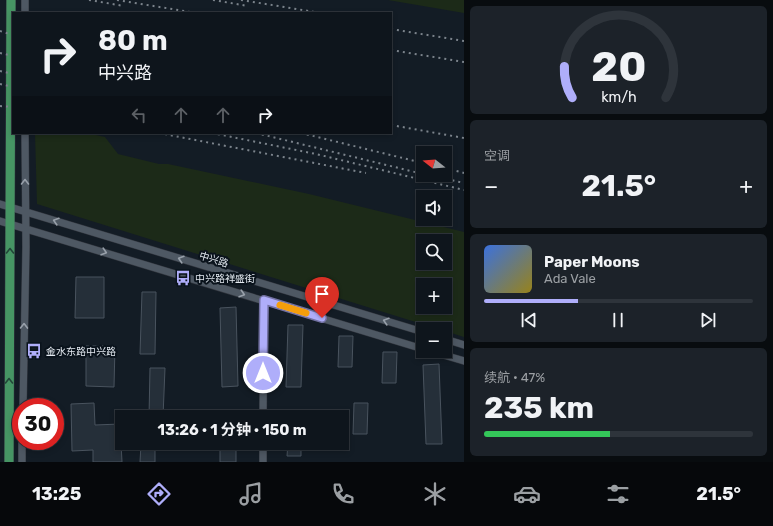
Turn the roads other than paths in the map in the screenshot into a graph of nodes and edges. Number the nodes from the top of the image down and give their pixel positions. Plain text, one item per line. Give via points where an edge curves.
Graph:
1 (11, 0) edge
2 (25, 0) edge
3 (25, 12) edge
4 (25, 134) edge
5 (0, 204) edge
6 (10, 207) junction
7 (26, 212) junction
8 (0, 221) edge
9 (10, 224) junction
10 (26, 229) junction
11 (264, 300) junction
12 (416, 330) edge
13 (452, 341) edge
14 (464, 344) edge
15 (416, 347) edge
16 (452, 357) edge
17 (464, 361) edge
18 (23, 398) edge
19 (263, 410) edge
20 (22, 450) edge
21 (263, 450) edge
22 (9, 462) edge
23 (22, 462) edge
24 (263, 462) edge

1 - 6 main road
2 - 3 street
7 -> 4 street
5 - 6 street, 中兴路
6 - 7 street, 中兴路
6 - 9 main road
7 - 10 street
12 -> 7 street, 中兴路
8 - 9 street
9 - 10 street
22 -> 9 main road
10 -> 11 street
18 -> 10 street
11 - 15 street
11 - 19 street
13 - 14 street
16 - 17 street
20 - 23 street
21 - 24 street

